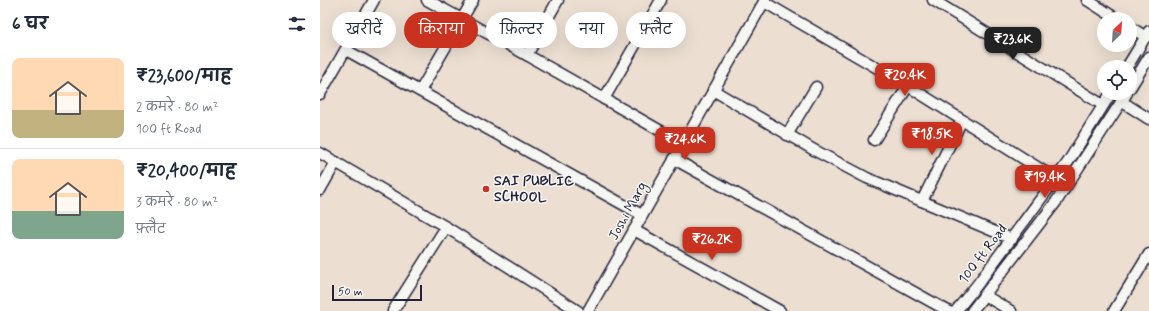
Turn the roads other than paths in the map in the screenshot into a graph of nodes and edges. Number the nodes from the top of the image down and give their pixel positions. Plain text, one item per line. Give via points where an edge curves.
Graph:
1 (374, 0) edge
2 (427, 0) edge
3 (473, 0) edge
4 (558, 0) edge
5 (661, 0) edge
6 (933, 0) edge
7 (1088, 0) edge
8 (764, 1) edge
9 (449, 12) edge
10 (466, 12) edge
11 (1107, 12) edge
12 (478, 28) edge
13 (1137, 30) edge
14 (1147, 34) edge
15 (445, 48) edge
16 (346, 50) junction
17 (527, 55) junction
18 (1149, 57) edge
19 (1131, 60) edge
20 (1137, 77) edge
21 (908, 86) junction
22 (816, 87) dead end
23 (713, 90) junction
24 (420, 92) junction
25 (320, 94) edge
26 (604, 99) junction
27 (1107, 100) edge
28 (1122, 100) edge
29 (1127, 100) edge
30 (1103, 106) junction
31 (1149, 119) edge
32 (962, 120) junction
33 (788, 135) junction
34 (874, 140) dead end
35 (682, 143) junction
36 (320, 153) edge
37 (674, 159) junction
38 (336, 162) junction
39 (1056, 179) junction
40 (320, 190) edge
41 (922, 201) junction
42 (642, 215) junction
43 (446, 227) junction
44 (634, 230) junction
45 (1012, 239) junction
46 (1149, 254) edge
47 (984, 295) junction
48 (393, 311) edge
49 (578, 311) edge
50 (588, 311) edge
51 (780, 311) edge
52 (948, 311) edge
53 (956, 311) edge
54 (972, 311) edge
55 (1011, 311) edge
56 (1114, 311) edge

1 - 16 street
2 - 9 street
3 - 10 street
4 - 17 street
5 - 26 street
6 - 30 street
7 - 11 street
8 - 21 street
8 - 23 street, Joshi Marg
12 - 17 street
13 - 14 street
14 - 19 street
15 - 24 street
16 - 24 street
16 - 25 street
17 - 26 street
18 - 20 street
21 - 32 street
21 - 34 street
22 - 33 street
23 - 33 street
23 - 35 street, Joshi Marg
24 - 42 street
26 - 35 street
27 - 30 street, 100 ft Road
28 - 47 street via 1056,202
29 - 31 street
30 - 39 street, 100 ft Road
32 - 39 street
32 - 41 street
33 - 41 street via 867,178
35 - 37 street, Joshi Marg
36 - 38 street
37 - 42 street, Joshi Marg
37 - 52 street
38 - 40 street
38 - 43 street
39 - 45 street, 100 ft Road
41 - 45 street
42 - 44 street, Joshi Marg
43 - 48 street
43 - 49 street
44 - 50 street, Joshi Marg
44 - 51 street
45 - 53 street, 100 ft Road
46 - 56 street
47 - 54 street
47 - 55 street

